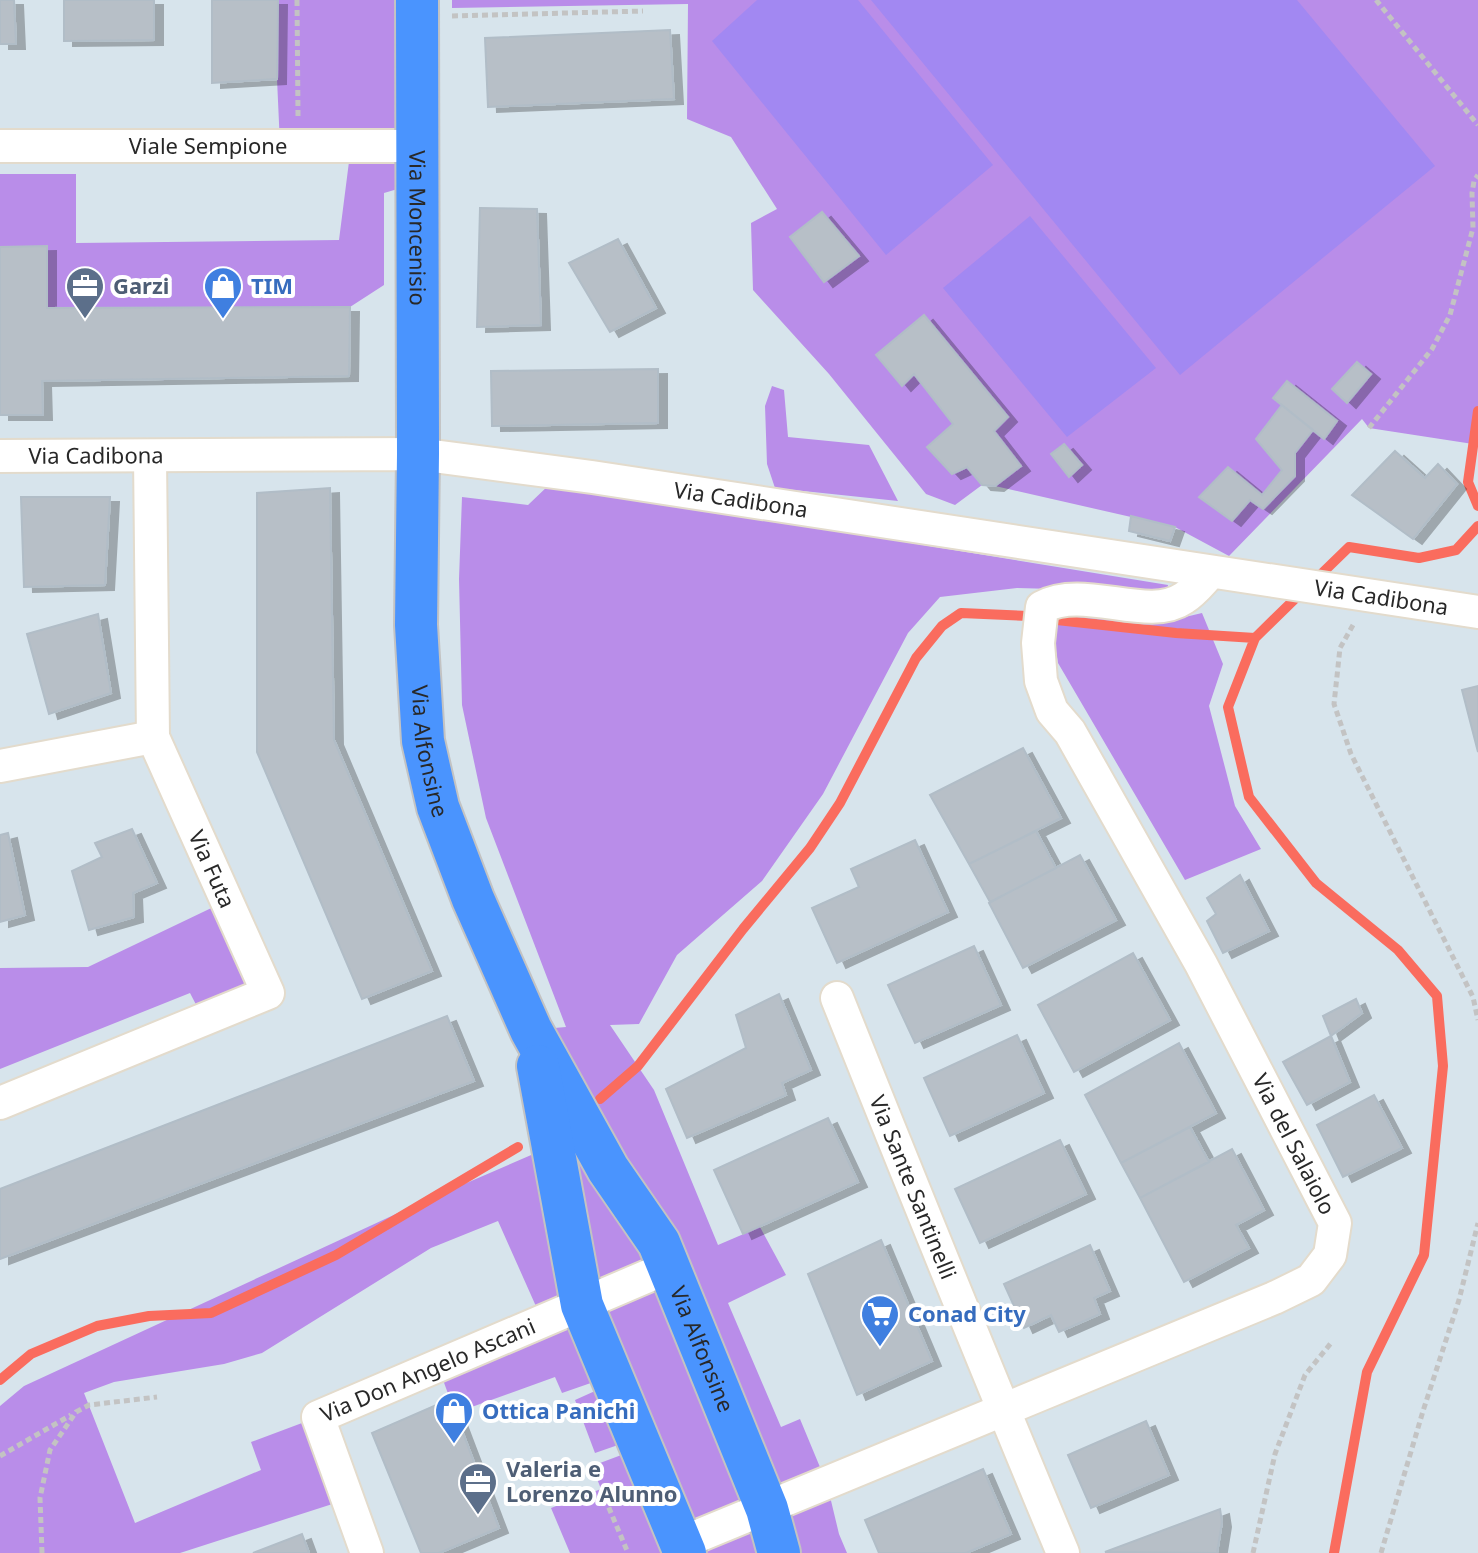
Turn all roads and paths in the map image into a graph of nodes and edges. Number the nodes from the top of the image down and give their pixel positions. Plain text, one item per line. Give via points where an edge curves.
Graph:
1 (297, 0) edge
2 (1376, 0) edge
3 (417, 9) edge
4 (643, 11) dead end
5 (1478, 125) edge
6 (298, 145) junction
7 (0, 146) edge
8 (417, 146) junction
9 (1478, 175) edge
10 (1369, 428) dead end
11 (418, 454) junction
12 (0, 456) edge
13 (150, 456) junction
14 (1211, 572) junction
15 (1359, 594) junction
16 (1478, 612) edge
17 (153, 737) junction
18 (0, 766) edge
19 (837, 998) dead end
20 (1478, 1020) edge
21 (531, 1030) junction
22 (0, 1103) edge
23 (1478, 1223) edge
24 (669, 1267) junction
25 (582, 1305) junction
26 (1331, 1343) dead end
27 (157, 1397) dead end
28 (1003, 1410) junction
29 (76, 1412) junction
30 (0, 1456) edge
31 (601, 1489) dead end
32 (767, 1509) junction
33 (683, 1548) edge
34 (42, 1553) edge
35 (367, 1553) edge
36 (628, 1553) edge
37 (779, 1553) edge
38 (1063, 1553) edge
39 (1253, 1553) edge
40 (1381, 1553) edge

1 - 6 path
2 - 5 path
3 - 4 path
3 - 8 main road, Via Moncenisio
6 - 7 street, Viale Sempione
6 - 8 street, Viale Sempione
8 - 11 main road, Via Moncenisio
9 - 10 path via 1472,193 1473,228 1450,315 1432,349
11 - 13 street, Via Cadibona
11 - 14 street, Via Cadibona
11 - 21 main road, Via Alfonsine via 416,625 423,741 438,807
12 - 13 street, Via Cadibona
13 - 17 street, Via Futa
14 - 15 street, Via Cadibona
14 - 28 street, Via del Salaiolo via 1173,604 1076,598 1042,607 1041,681 1052,711 1070,732 1128,833 1284,1121 1335,1223 1330,1255 1311,1280 1274,1298
15 - 16 street, Via Cadibona
15 - 20 path via 1340,648 1334,704 1351,754 1473,997
17 - 18 street
17 - 22 street, Via Futa via 268,993
19 - 28 street, Via Sante Santinelli
21 - 24 main road, Via Alfonsine
21 - 25 main road, Via Alfonsine
23 - 40 path
24 - 25 street, Via Don Angelo Ascani
24 - 32 main road, Via Alfonsine
25 - 33 main road, Via Alfonsine
25 - 35 street, Via Don Angelo Ascani via 318,1417
26 - 39 path via 1305,1375 1275,1454
27 - 29 path via 89,1405
28 - 32 street, Via del Salaiolo
28 - 38 street, Via Sante Santinelli
29 - 30 path
29 - 34 path via 50,1450 40,1498
31 - 36 path
32 - 33 street, Via del Salaiolo
32 - 37 main road, Via Alfonsine

